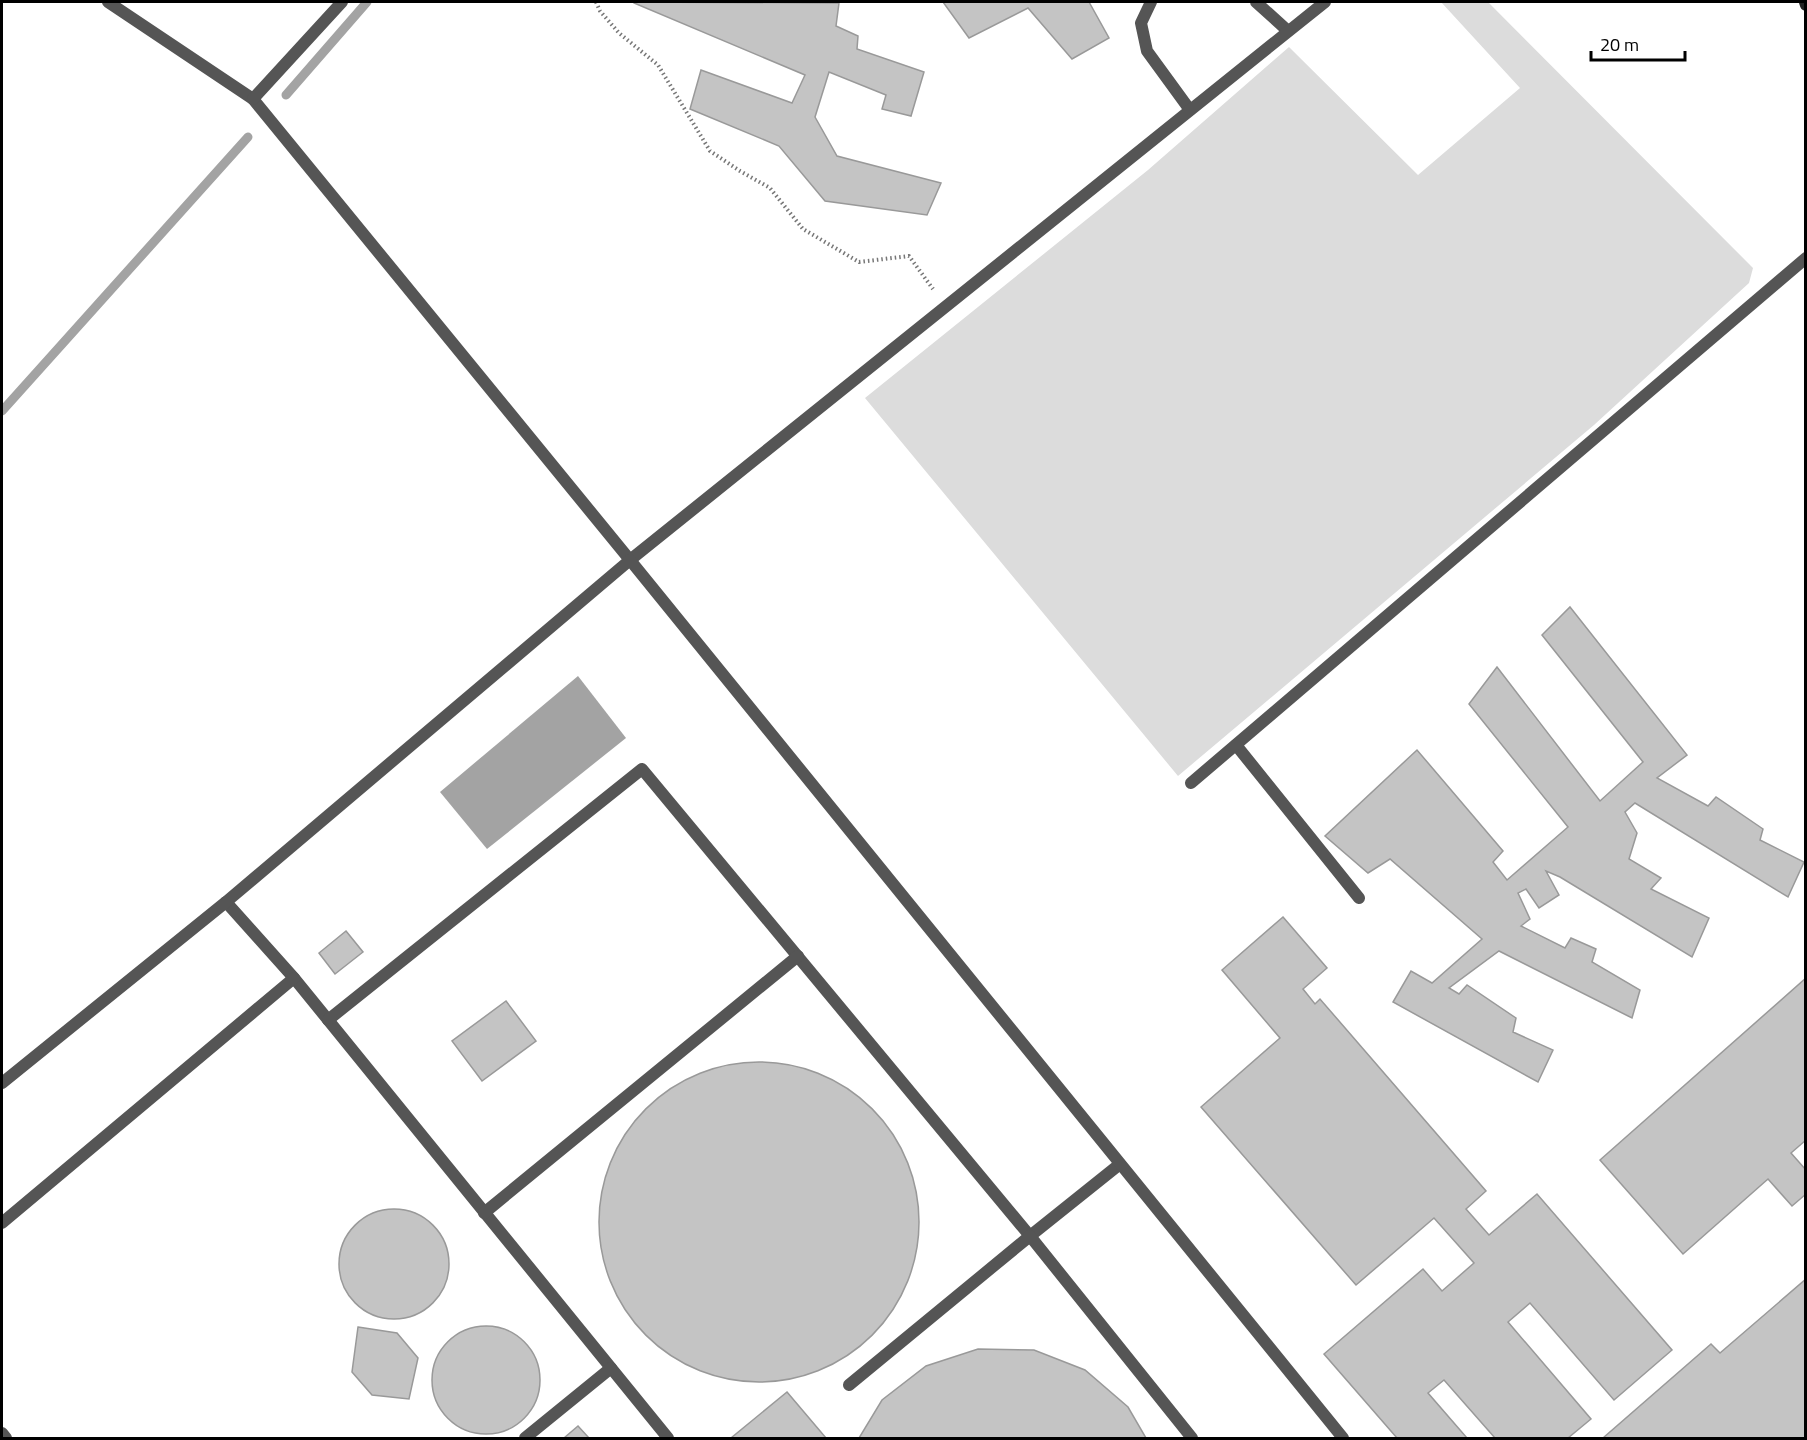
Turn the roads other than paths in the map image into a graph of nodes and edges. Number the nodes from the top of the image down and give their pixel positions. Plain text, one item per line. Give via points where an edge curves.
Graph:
1 (108, 2) edge
2 (342, 2) edge
3 (1151, 2) edge
4 (1256, 2) edge
5 (1325, 2) edge
6 (1288, 31) junction
7 (253, 99) junction
8 (1190, 110) junction
9 (1806, 258) edge
10 (630, 560) junction
11 (1236, 745) junction
12 (1191, 783) dead end
13 (1359, 898) dead end
14 (226, 902) junction
15 (798, 956) junction
16 (294, 978) junction
17 (328, 1020) junction
18 (2, 1083) edge
19 (1120, 1164) junction
20 (484, 1213) junction
21 (2, 1223) edge
22 (1030, 1236) junction
23 (611, 1368) junction
24 (849, 1385) dead end
25 (2, 1433) edge
26 (6, 1438) edge
27 (525, 1438) edge
28 (668, 1438) edge
29 (1192, 1438) edge
30 (1343, 1438) edge

1 - 7 street
2 - 7 street
3 - 8 street via 1141,23 1147,51
4 - 6 street
5 - 6 street
6 - 8 street
7 - 10 street
8 - 10 street
9 - 11 street
10 - 14 street
10 - 19 street
11 - 12 street
11 - 13 street
14 - 16 street
14 - 18 street
15 - 17 street via 642,769
15 - 20 street
15 - 22 street
16 - 17 street
16 - 21 street
17 - 20 street
19 - 22 street
19 - 30 street
20 - 23 street
22 - 24 street
22 - 29 street
23 - 27 street
23 - 28 street
25 - 26 street

